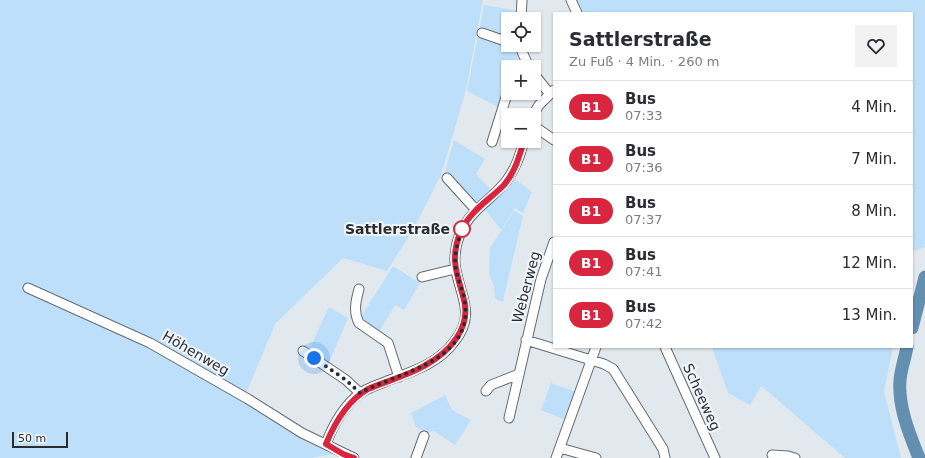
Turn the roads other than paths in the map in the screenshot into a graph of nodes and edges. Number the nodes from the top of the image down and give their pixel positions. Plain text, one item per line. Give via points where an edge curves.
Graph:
1 (522, 0) edge
2 (571, 0) edge
3 (521, 12) edge
4 (577, 12) edge
5 (482, 33) dead end
6 (501, 40) edge
7 (541, 81) edge
8 (552, 92) edge
9 (505, 100) edge
10 (536, 108) edge
11 (541, 131) edge
12 (553, 139) edge
13 (492, 142) dead end
14 (522, 148) edge
15 (447, 178) dead end
16 (476, 210) junction
17 (553, 245) edge
18 (455, 269) junction
19 (422, 277) dead end
20 (28, 288) dead end
21 (359, 289) dead end
22 (526, 340) junction
23 (596, 348) edge
24 (665, 348) edge
25 (303, 351) dead end
26 (591, 361) junction
27 (519, 374) junction
28 (400, 377) junction
29 (486, 391) dead end
30 (360, 393) junction
31 (510, 418) dead end
32 (424, 436) dead end
33 (326, 444) junction
34 (560, 448) junction
35 (772, 455) dead end
36 (339, 456) edge
37 (354, 458) edge
38 (416, 458) edge
39 (556, 458) edge
40 (596, 458) edge
41 (665, 458) edge
42 (715, 458) edge
43 (795, 458) edge

1 - 3 street
2 - 4 street
5 - 6 street
7 - 8 street
8 - 10 street
9 - 13 street
11 - 12 street
14 - 16 street via 511,175
15 - 16 street
16 - 18 street via 459,236
17 - 22 street, Weberweg via 541,279
18 - 19 street
18 - 28 street via 465,303 461,331 449,348 434,360
20 - 33 street, Höhenweg via 150,343 302,433
21 - 28 street via 356,319 388,343
22 - 26 street, Weberweg
22 - 27 street, Weberweg
23 - 26 street
24 - 42 street, Scheeweg
25 - 30 street via 346,380
26 - 34 street
26 - 41 street, Weberweg via 608,366 617,374 663,449
27 - 29 street via 491,385
27 - 31 street, Weberweg
28 - 30 street
30 - 33 street via 341,414
32 - 38 street
33 - 36 street, Höhenweg
34 - 39 street
34 - 40 street
35 - 43 street
36 - 37 street, Höhenweg

